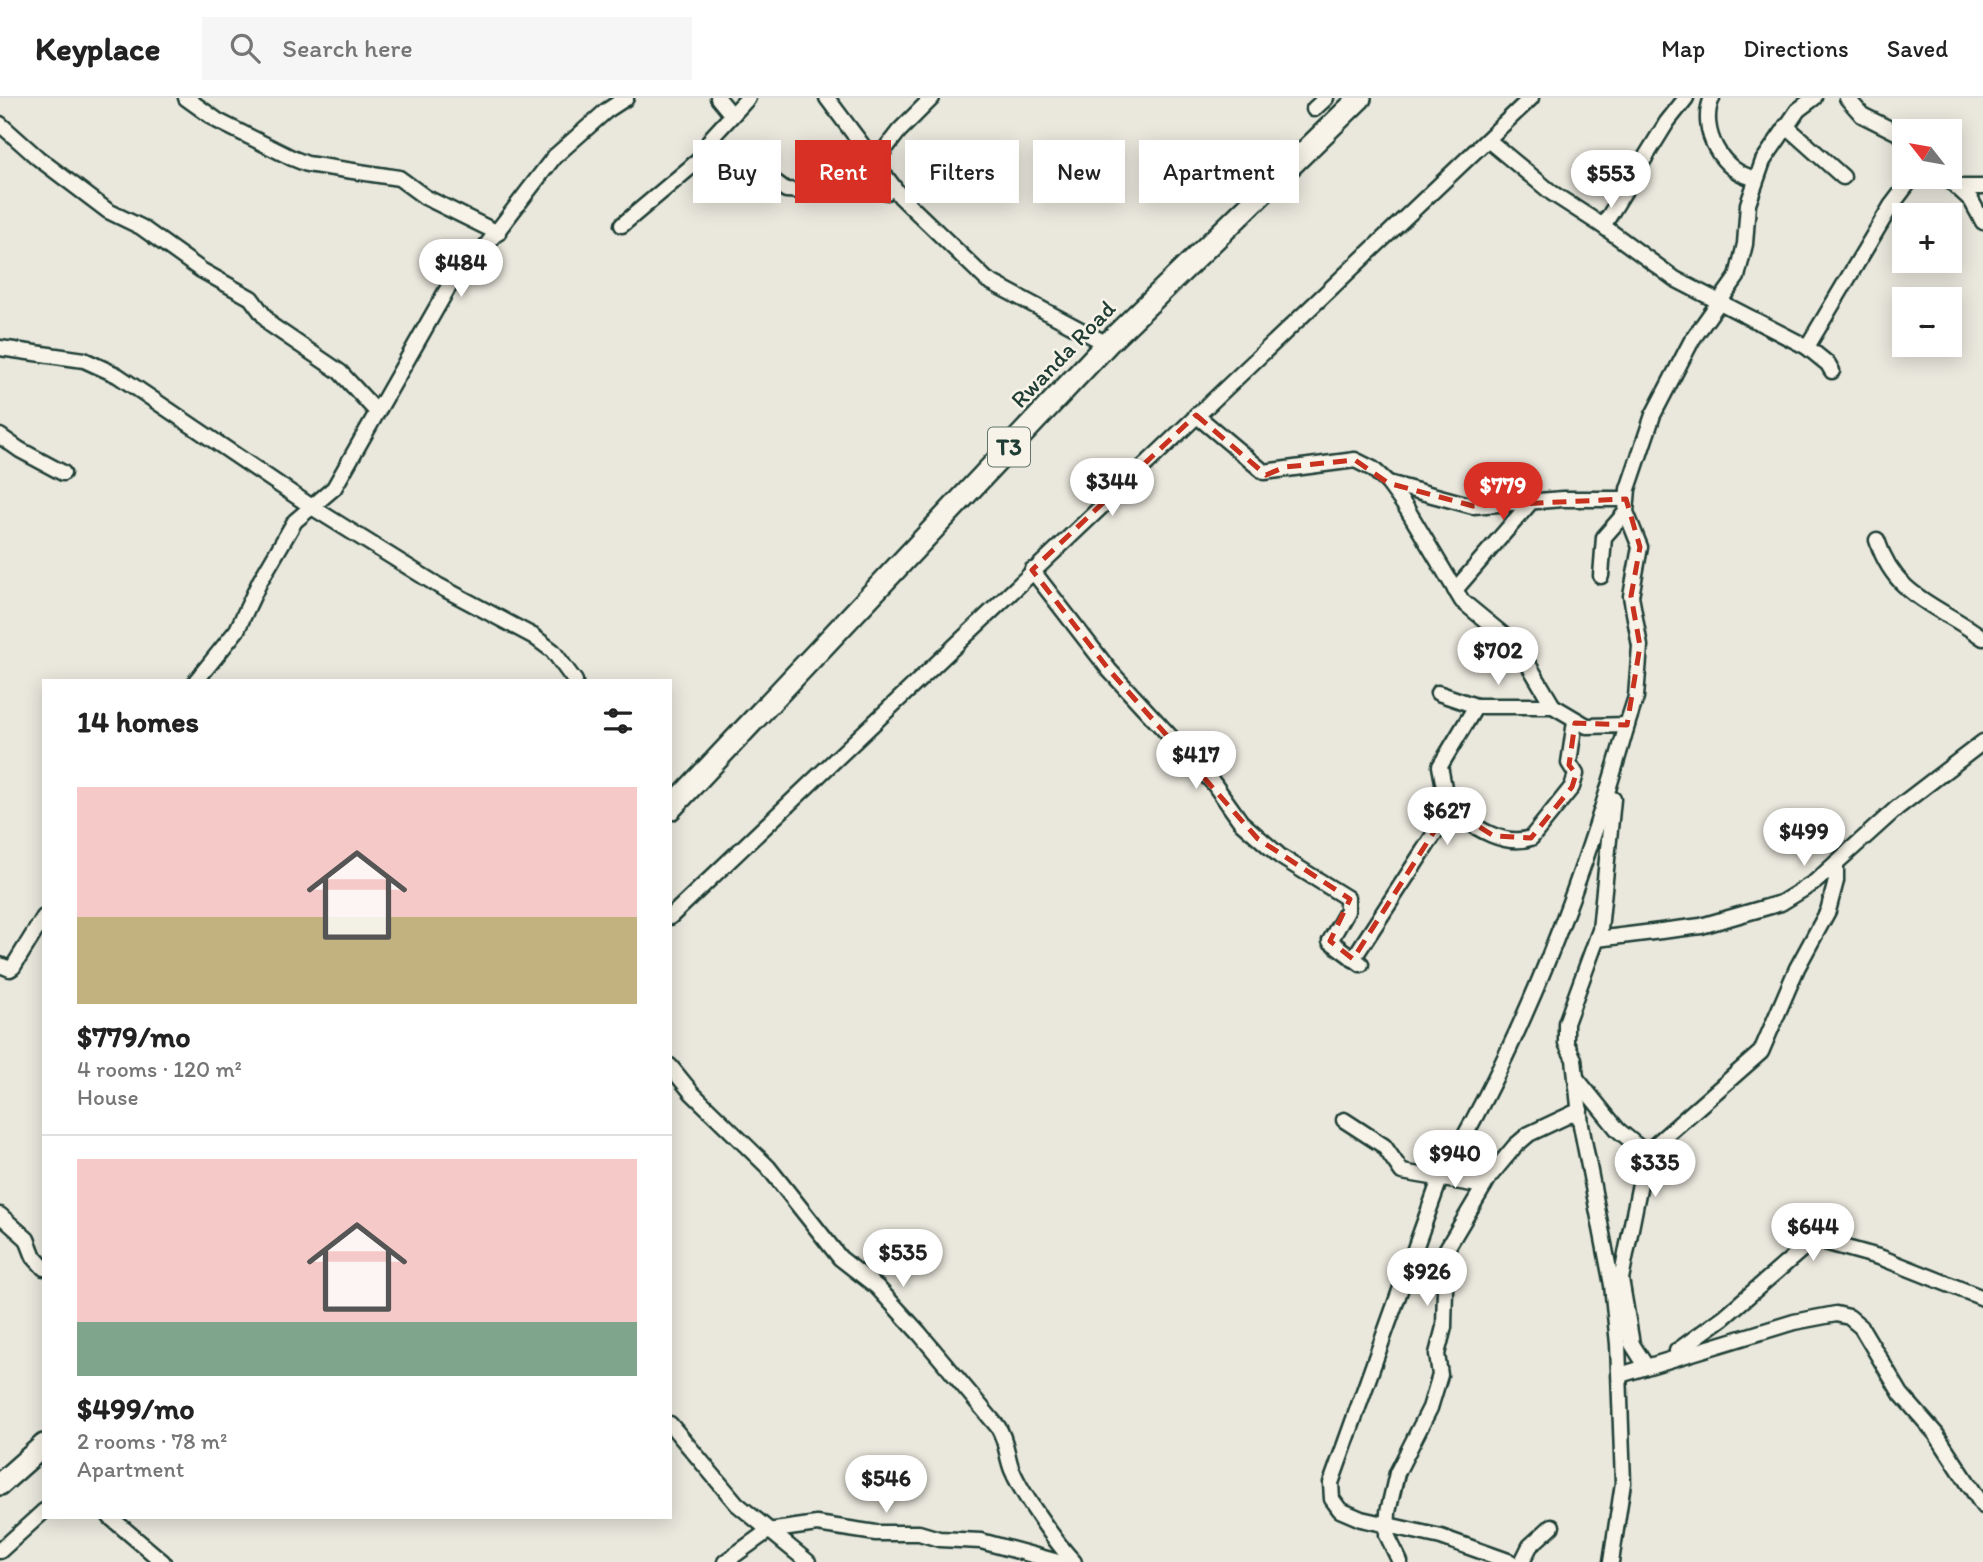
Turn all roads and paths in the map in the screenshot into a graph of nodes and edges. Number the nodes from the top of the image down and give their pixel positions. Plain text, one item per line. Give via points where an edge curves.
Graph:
1 (186, 98) edge
2 (626, 98) edge
3 (718, 98) edge
4 (748, 98) edge
5 (827, 98) edge
6 (932, 98) edge
7 (1325, 98) edge
8 (1360, 98) edge
9 (1531, 98) edge
10 (1686, 98) edge
11 (1712, 98) edge
12 (1815, 98) edge
13 (1847, 98) edge
14 (602, 104) edge
15 (1314, 109) dead end
16 (1706, 112) junction
17 (733, 115) junction
18 (0, 124) edge
19 (1786, 126) junction
20 (1892, 130) edge
21 (713, 140) edge
22 (859, 140) edge
23 (890, 140) edge
24 (1488, 140) junction
25 (693, 165) edge
26 (1843, 177) dead end
27 (1756, 178) junction
28 (891, 182) edge
29 (1962, 187) edge
30 (1983, 187) edge
31 (1904, 189) edge
32 (1961, 189) edge
33 (891, 194) edge
34 (905, 200) joint
35 (908, 203) edge
36 (1983, 222) edge
37 (622, 225) dead end
38 (1603, 226) junction
39 (498, 233) junction
40 (1718, 303) junction
41 (1107, 344) junction
42 (1807, 347) junction
43 (0, 348) edge
44 (1832, 371) dead end
45 (377, 412) junction
46 (1196, 415) junction
47 (0, 436) edge
48 (63, 473) dead end
49 (1388, 483) junction
50 (1530, 503) junction
51 (310, 506) junction
52 (1626, 506) junction
53 (1877, 540) dead end
54 (1032, 570) junction
55 (1601, 576) dead end
56 (1455, 590) junction
57 (1983, 638) edge
58 (198, 679) edge
59 (574, 679) edge
60 (1438, 693) dead end
61 (1476, 706) junction
62 (1553, 706) junction
63 (1575, 721) junction
64 (1626, 729) junction
65 (1983, 742) edge
66 (672, 807) edge
67 (1448, 809) junction
68 (1836, 863) junction
69 (672, 915) edge
70 (42, 920) edge
71 (1597, 939) junction
72 (0, 965) edge
73 (672, 1068) edge
74 (1575, 1076) junction
75 (1580, 1110) junction
76 (1344, 1120) dead end
77 (1646, 1153) junction
78 (1440, 1180) junction
79 (1484, 1186) junction
80 (0, 1215) edge
81 (42, 1266) edge
82 (1983, 1298) edge
83 (1664, 1360) junction
84 (1646, 1366) junction
85 (1620, 1375) junction
86 (672, 1426) edge
87 (42, 1448) edge
88 (0, 1484) edge
89 (1983, 1506) edge
90 (42, 1513) edge
91 (112, 1519) edge
92 (1387, 1527) junction
93 (1552, 1527) dead end
94 (768, 1531) junction
95 (0, 1551) edge
96 (163, 1562) edge
97 (725, 1562) edge
98 (808, 1562) edge
99 (1058, 1562) edge
100 (1074, 1562) edge
101 (1400, 1562) edge
102 (1511, 1562) edge
103 (1522, 1562) edge
104 (1611, 1562) edge

1 - 39 street via 218,121 292,159 399,178 425,197
2 - 14 street
3 - 17 street
4 - 17 street
5 - 22 street
6 - 23 street
7 - 15 street
8 - 41 highway, Rwanda Road / T3
9 - 24 street
10 - 16 street
10 - 38 street
11 - 16 street
12 - 19 street
13 - 20 street via 1862,115
14 - 39 street via 554,157
16 - 27 street via 1714,146 1731,169
17 - 21 street
18 - 45 street via 108,211 141,227 251,299 271,325 340,372
19 - 26 street
19 - 27 street
24 - 38 street
24 - 46 street
25 - 37 street
27 - 40 street via 1748,204 1743,261
28 - 34 street
29 - 30 street
31 - 42 street
32 - 36 street
33 - 34 street
35 - 41 street via 986,280
38 - 40 street via 1675,279
39 - 45 street via 453,279
40 - 42 street
40 - 52 street via 1692,340 1653,415
41 - 66 highway, Rwanda Road / T3
42 - 44 street
43 - 51 street via 64,356 105,369
45 - 51 street via 334,488
46 - 49 street via 1264,472 1356,460
46 - 54 street
47 - 48 street
49 - 50 street via 1473,506
49 - 56 street
50 - 52 street
50 - 56 street
51 - 58 street via 291,527 237,630
51 - 59 street via 439,586 533,636 553,651
52 - 55 street via 1604,537
52 - 64 street via 1640,547 1631,596 1640,646 1636,697
53 - 57 street via 1889,569 1914,597
54 - 67 street via 1110,671 1214,784 1241,822 1281,857 1347,898 1347,911 1330,941 1357,961 1402,879
54 - 69 street
56 - 62 street via 1467,607 1518,647
60 - 61 street
61 - 62 street
61 - 67 street via 1440,766
62 - 63 street
63 - 64 street via 1595,728
63 - 67 street via 1569,763 1576,774 1572,787 1531,838 1494,836
64 - 71 street
64 - 78 street via 1547,968
65 - 68 street via 1897,808
68 - 71 street via 1781,903 1738,917
68 - 77 street via 1828,911 1797,968 1762,1052
70 - 72 street via 13,967
71 - 74 street via 1566,1023
73 - 100 street via 768,1167 840,1258 877,1287 920,1334 998,1427 1012,1470
74 - 75 street
74 - 77 street via 1618,1130
75 - 79 street via 1529,1134
75 - 85 street via 1612,1285
76 - 78 street via 1384,1146 1402,1172
77 - 84 street via 1621,1279 1632,1344
78 - 79 street
78 - 92 street via 1331,1483 1332,1499 1340,1510
79 - 92 street via 1446,1250 1444,1327 1437,1354 1440,1375 1430,1408 1397,1473
80 - 81 street via 27,1239
82 - 83 street via 1882,1258 1814,1239 1724,1317
83 - 84 street
83 - 89 street via 1818,1316 1836,1314 1852,1319
84 - 85 street
85 - 104 street via 1623,1483
86 - 94 street via 737,1504
87 - 88 highway
90 - 95 street
91 - 96 street
92 - 101 street
92 - 102 street via 1441,1537
93 - 103 street via 1531,1546
94 - 97 street
94 - 98 street
94 - 99 street via 817,1524 876,1533 919,1533 981,1541

